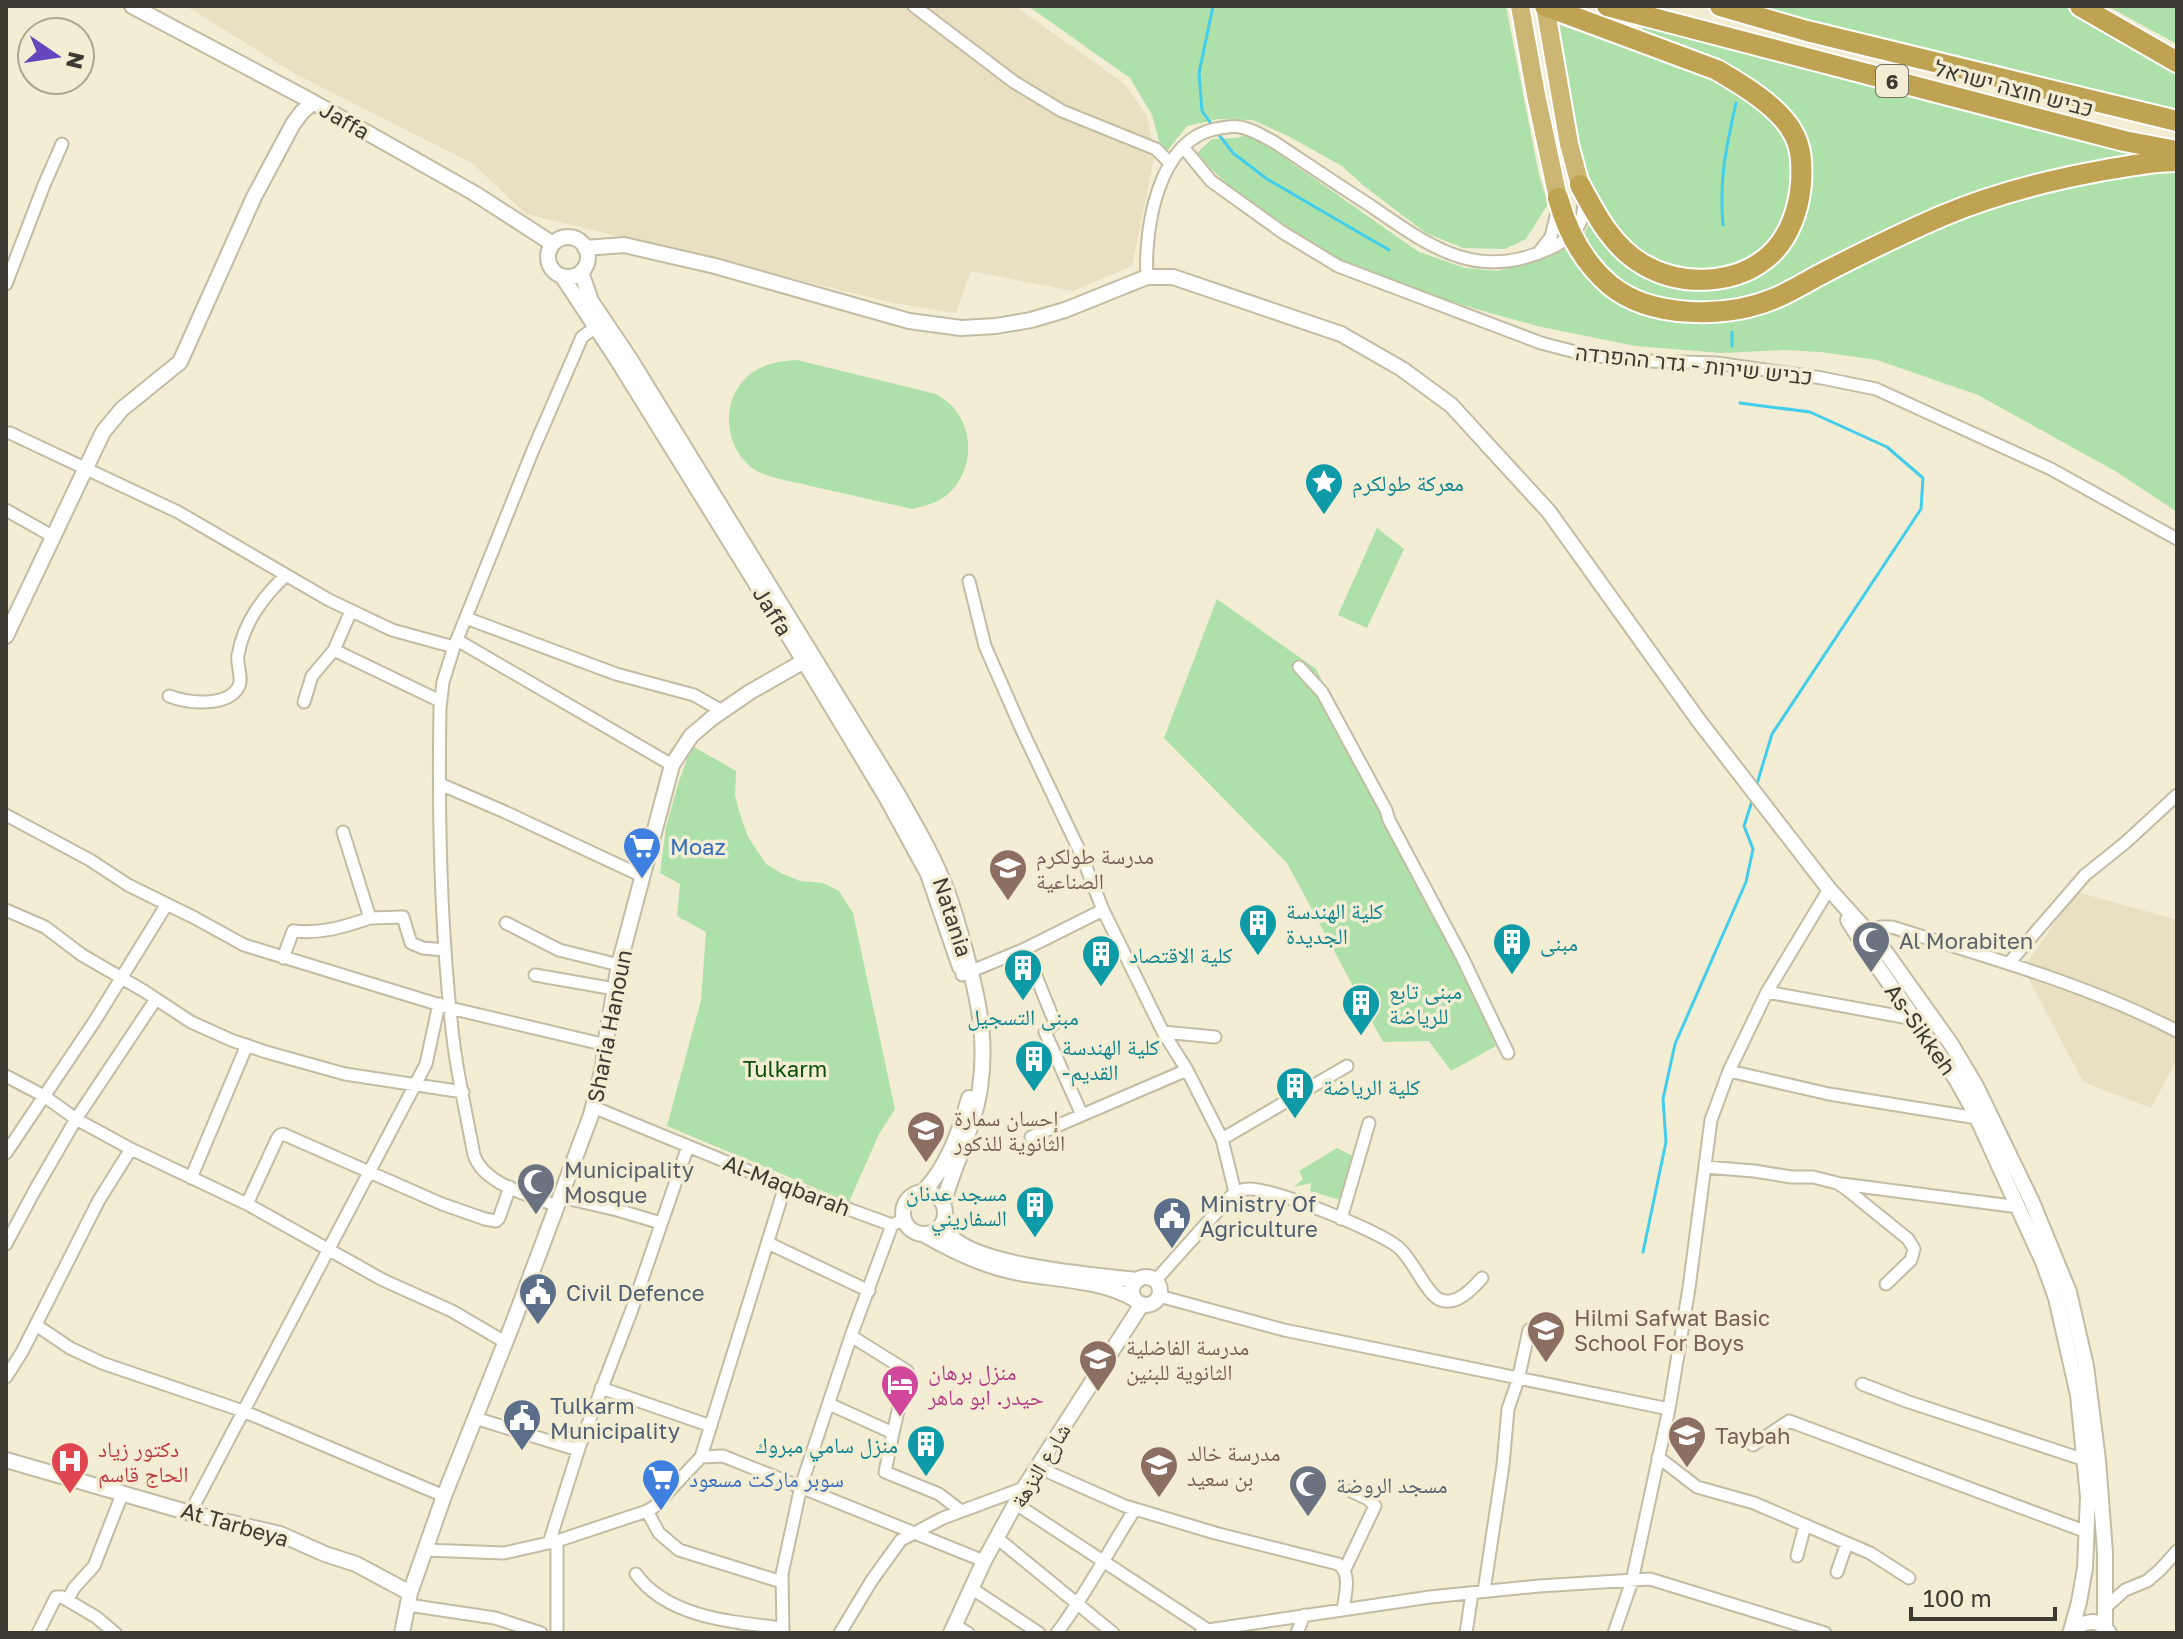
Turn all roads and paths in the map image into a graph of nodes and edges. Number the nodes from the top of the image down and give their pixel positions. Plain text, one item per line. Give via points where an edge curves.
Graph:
1 (132, 6) edge
2 (914, 6) edge
3 (1520, 6) edge
4 (1545, 6) edge
5 (1607, 6) edge
6 (1720, 6) edge
7 (2080, 6) edge
8 (2177, 62) edge
9 (313, 102) junction
10 (2177, 121) edge
11 (62, 144) dead end
12 (1183, 147) junction
13 (2177, 151) edge
14 (2177, 161) edge
15 (1170, 163) junction
16 (1580, 185) junction
17 (1558, 198) junction
18 (1572, 236) junction
19 (553, 244) junction
20 (585, 248) junction
21 (1537, 254) junction
22 (581, 272) junction
23 (562, 276) junction
24 (1147, 277) junction
25 (6, 284) edge
26 (600, 324) junction
27 (10, 433) dead end
28 (85, 469) junction
29 (6, 510) edge
30 (52, 536) junction
31 (2177, 539) edge
32 (286, 575) junction
33 (969, 581) dead end
34 (351, 611) junction
35 (466, 618) junction
36 (6, 636) edge
37 (455, 644) junction
38 (334, 650) junction
39 (809, 659) junction
40 (1299, 667) dead end
41 (169, 696) dead end
42 (440, 701) junction
43 (304, 702) dead end
44 (722, 711) junction
45 (672, 765) junction
46 (440, 784) junction
47 (2177, 795) edge
48 (6, 815) edge
49 (343, 832) dead end
50 (642, 876) junction
51 (1829, 889) junction
52 (167, 904) junction
53 (6, 910) edge
54 (1103, 910) junction
55 (370, 918) junction
56 (506, 923) dead end
57 (1872, 937) junction
58 (1025, 949) junction
59 (445, 950) junction
60 (283, 958) junction
61 (2009, 963) junction
62 (619, 965) junction
63 (966, 974) junction
64 (535, 975) dead end
65 (122, 978) junction
66 (615, 989) junction
67 (1767, 992) junction
68 (156, 999) junction
69 (445, 1006) junction
70 (1912, 1018) junction
71 (2177, 1031) edge
72 (1163, 1032) junction
73 (1215, 1037) dead end
74 (247, 1045) junction
75 (606, 1045) junction
76 (1508, 1053) dead end
77 (1347, 1066) dead end
78 (1187, 1070) junction
79 (1729, 1071) junction
80 (6, 1076) edge
81 (414, 1085) junction
82 (463, 1092) junction
83 (44, 1096) junction
84 (593, 1107) junction
85 (1082, 1115) junction
86 (1974, 1118) junction
87 (76, 1119) junction
88 (1369, 1123) dead end
89 (1031, 1137) dead end
90 (1222, 1139) junction
91 (688, 1146) junction
92 (131, 1149) junction
93 (6, 1153) edge
94 (1705, 1167) junction
95 (368, 1173) junction
96 (191, 1178) junction
97 (1837, 1183) junction
98 (785, 1186) junction
99 (510, 1187) junction
100 (1235, 1192) junction
101 (922, 1193) junction
102 (559, 1201) junction
103 (247, 1204) junction
104 (943, 1204) junction
105 (2019, 1207) junction
106 (1341, 1219) junction
107 (944, 1221) junction
108 (898, 1222) junction
109 (661, 1223) junction
110 (923, 1234) junction
111 (768, 1243) junction
112 (6, 1244) edge
113 (328, 1248) junction
114 (1482, 1278) dead end
115 (1138, 1280) junction
116 (1886, 1284) dead end
117 (1157, 1288) junction
118 (869, 1291) junction
119 (1138, 1302) junction
120 (36, 1325) junction
121 (1529, 1330) dead end
122 (851, 1336) junction
123 (505, 1342) junction
124 (6, 1377) edge
125 (1518, 1380) junction
126 (1862, 1384) dead end
127 (601, 1388) junction
128 (829, 1404) junction
129 (1669, 1409) junction
130 (243, 1411) junction
131 (475, 1418) junction
132 (711, 1426) junction
133 (893, 1433) junction
134 (1753, 1445) dead end
135 (578, 1450) junction
136 (701, 1457) junction
137 (1658, 1457) junction
138 (6, 1460) edge
139 (2085, 1460) junction
140 (1037, 1467) junction
141 (801, 1486) junction
142 (1024, 1488) junction
143 (1351, 1491) dead end
144 (123, 1492) junction
145 (444, 1496) junction
146 (1016, 1504) junction
147 (1135, 1509) junction
148 (647, 1511) junction
149 (961, 1511) junction
150 (190, 1513) junction
151 (1805, 1525) junction
152 (915, 1532) junction
153 (2087, 1532) junction
154 (997, 1538) junction
155 (553, 1542) junction
156 (1847, 1543) junction
157 (425, 1550) junction
158 (2177, 1551) edge
159 (1797, 1556) dead end
160 (984, 1561) junction
161 (1102, 1561) junction
162 (1345, 1569) junction
163 (1837, 1572) dead end
164 (636, 1574) dead end
165 (1909, 1578) dead end
166 (1632, 1581) junction
167 (782, 1582) junction
168 (971, 1588) junction
169 (1478, 1592) junction
170 (68, 1599) junction
171 (409, 1599) junction
172 (1078, 1603) junction
173 (2105, 1608) junction
174 (1343, 1610) junction
175 (1304, 1615) junction
176 (783, 1630) edge
177 (958, 1630) edge
178 (2107, 1630) edge
179 (1204, 1632) edge
180 (2070, 1632) edge
181 (38, 1633) edge
182 (115, 1633) edge
183 (402, 1633) edge
184 (541, 1633) edge
185 (557, 1633) edge
186 (840, 1633) edge
187 (1039, 1633) edge
188 (1057, 1633) edge
189 (1113, 1633) edge
190 (1297, 1633) edge
191 (1466, 1633) edge
192 (1614, 1633) edge
193 (1825, 1633) edge

1 - 9 street, Jaffa
2 - 15 street via 1014,82 1062,111 1156,149
3 - 17 highway
4 - 16 highway
4 - 16 highway via 1735,80 1791,129 1802,163 1795,215 1771,254 1750,269 1700,280 1644,265 1623,249 1597,218
5 - 13 highway, כביש חוצה ישראל / 6
6 - 10 highway, כביש חוצה ישראל / 6
7 - 8 highway
9 - 19 street, Jaffa
9 - 28 street via 293,124 254,197 180,362 115,416
11 - 25 street
12 - 15 street
12 - 21 street via 1207,131 1238,126 1274,142 1446,253 1490,262
12 - 31 street, כביש שירות - גדר ההפרדה via 1211,181 1338,266 1541,343 1587,355 1716,363 1876,389 2051,469
14 - 18 highway via 2087,174 1984,199 1772,300 1736,310 1703,313 1643,302 1610,285
15 - 24 street via 1149,231
16 - 18 street via 1584,210
17 - 18 highway
17 - 21 street via 1551,237
18 - 21 street
19 - 20 street via 570,237
19 - 23 street via 549,263
20 - 22 street
20 - 24 street via 624,245 899,319 952,327 996,326 1048,316
22 - 23 street
22 - 26 street, Jaffa
23 - 26 street, Jaffa
24 - 51 street via 1173,277 1341,334 1451,405 1549,512 1699,721
26 - 35 street via 582,337 575,351
26 - 39 street, Jaffa
27 - 28 street
28 - 30 street
28 - 32 street via 178,512
29 - 30 street
30 - 36 street
32 - 34 street
32 - 41 street via 262,599 248,624 237,658 237,688 207,702
33 - 54 street via 985,646
34 - 37 street via 392,630
34 - 38 street
35 - 37 street
35 - 44 street via 616,674 694,695
37 - 42 street
37 - 45 street
38 - 42 street
38 - 43 street via 312,676
39 - 44 street, Sharia Hanoun
39 - 63 street, Natania via 917,851
40 - 76 street via 1322,692 1386,810
42 - 46 street
44 - 45 street, Sharia Hanoun via 691,736
45 - 50 street, Sharia Hanoun
46 - 50 street
46 - 59 street
47 - 61 street via 2085,875
48 - 52 street
49 - 55 street
50 - 62 street, Sharia Hanoun
51 - 57 street, As-Sikkeh
51 - 67 street
51 - 70 street, As-Sikkeh
52 - 60 street via 244,945
52 - 65 street
53 - 65 street via 45,927
54 - 58 street
54 - 72 street
55 - 59 street via 403,917 411,943
55 - 60 street via 331,931 293,931
56 - 62 street via 559,950
57 - 61 street via 1880,927 1892,927
57 - 173 street, As-Sikkeh via 1976,1086 2069,1292 2093,1410
58 - 63 street
58 - 85 street via 1055,1023 1045,1032
59 - 69 street
60 - 69 street
61 - 71 street via 2126,1006
62 - 66 street, Sharia Hanoun
63 - 101 street, Natania via 975,1038 972,1085 946,1160
63 - 104 street, Natania via 981,1019 981,1079
64 - 66 street
65 - 68 street
65 - 83 street
66 - 75 street, Sharia Hanoun
67 - 70 street
67 - 79 street
68 - 74 street via 191,1022
68 - 87 street
69 - 75 street
69 - 81 street
69 - 82 street
70 - 86 street, As-Sikkeh via 1956,1079
72 - 73 street
72 - 78 street
74 - 81 street via 345,1074
74 - 96 street
75 - 84 street, Sharia Hanoun
77 - 90 street
78 - 85 street
78 - 90 street
79 - 86 street
79 - 94 street via 1711,1120
80 - 83 street
81 - 82 street
81 - 95 street
82 - 99 street via 476,1162 489,1177
83 - 87 street
83 - 93 street
84 - 91 street, Al-Maqbarah
84 - 102 street, Sharia Hanoun
85 - 89 street
86 - 105 street, As-Sikkeh
87 - 92 street
87 - 112 street
88 - 106 street
90 - 100 street
91 - 98 street, Al-Maqbarah
91 - 109 street
92 - 96 street
92 - 120 street
94 - 97 street
94 - 129 street
95 - 99 street via 492,1221 501,1215
95 - 103 street via 280,1135
95 - 113 street
96 - 103 street
97 - 105 street
97 - 116 street via 1912,1244 1911,1260
98 - 108 street, Al-Maqbarah
98 - 111 street
99 - 102 street
100 - 106 street via 1255,1190
100 - 117 street
101 - 104 street
101 - 108 street via 911,1197
102 - 109 street
102 - 123 street, Sharia Hanoun
103 - 113 street
104 - 107 street
105 - 139 street, As-Sikkeh via 2068,1343
106 - 114 street via 1395,1244 1440,1300 1456,1299
107 - 110 street
107 - 115 street via 955,1240 995,1258
108 - 110 street
108 - 118 street
109 - 127 street
110 - 119 street via 993,1267 1111,1288
111 - 118 street
111 - 132 street
113 - 123 street
113 - 130 street
115 - 117 street via 1147,1277
115 - 119 street via 1133,1286
117 - 119 street via 1154,1303
117 - 125 street via 1284,1330
118 - 122 street
119 - 140 street, شارع النزهة
120 - 124 street
120 - 130 street via 102,1363
121 - 125 street
122 - 128 street
122 - 133 street via 907,1371
123 - 131 street, Sharia Hanoun
125 - 129 street
125 - 169 street via 1508,1409 1503,1465
126 - 139 street
127 - 132 street
127 - 135 street
128 - 133 street
128 - 141 street
129 - 137 street
130 - 145 street
130 - 150 street
131 - 135 street
131 - 145 street, Sharia Hanoun
132 - 136 street
133 - 149 street via 885,1472 939,1494
134 - 153 street via 1789,1421
135 - 155 street
136 - 141 street via 723,1456
136 - 148 street
137 - 151 street via 1697,1487
137 - 166 street
138 - 144 street, At Tarbeya
139 - 153 street, As-Sikkeh
140 - 142 street, شارع النزهة
140 - 147 street
141 - 152 street
141 - 167 street
142 - 146 street, شارع النزهة
142 - 149 street
143 - 162 street via 1375,1506
144 - 150 street, At Tarbeya
144 - 170 street via 94,1566
145 - 157 street, Sharia Hanoun
146 - 154 street, شارع النزهة
146 - 161 street
147 - 161 street
147 - 162 street
148 - 155 street
148 - 167 street via 659,1533 679,1550
149 - 152 street
150 - 171 street, At Tarbeya via 280,1534 356,1564
151 - 156 street
151 - 159 street
152 - 160 street
152 - 186 street via 901,1540
153 - 180 street, As-Sikkeh via 2085,1568
154 - 160 street, شارع النزهة
154 - 172 street
155 - 157 street via 504,1553
155 - 185 street
156 - 163 street
156 - 165 street
157 - 171 street, Sharia Hanoun
158 - 173 street via 2147,1581 2125,1590
160 - 168 street, شارع النزهة
161 - 172 street
161 - 179 street
162 - 174 street
164 - 176 street via 670,1604
166 - 169 street
166 - 192 street
166 - 193 street via 1650,1579
167 - 176 street
168 - 177 street, شارع النزهة
168 - 187 street
169 - 174 street
169 - 191 street
170 - 181 street via 56,1597
170 - 182 street
171 - 183 street, Sharia Hanoun
171 - 184 street
172 - 188 street
172 - 189 street
173 - 178 street, As-Sikkeh
174 - 175 street
175 - 179 street
175 - 190 street
178 - 180 street via 2094,1621

